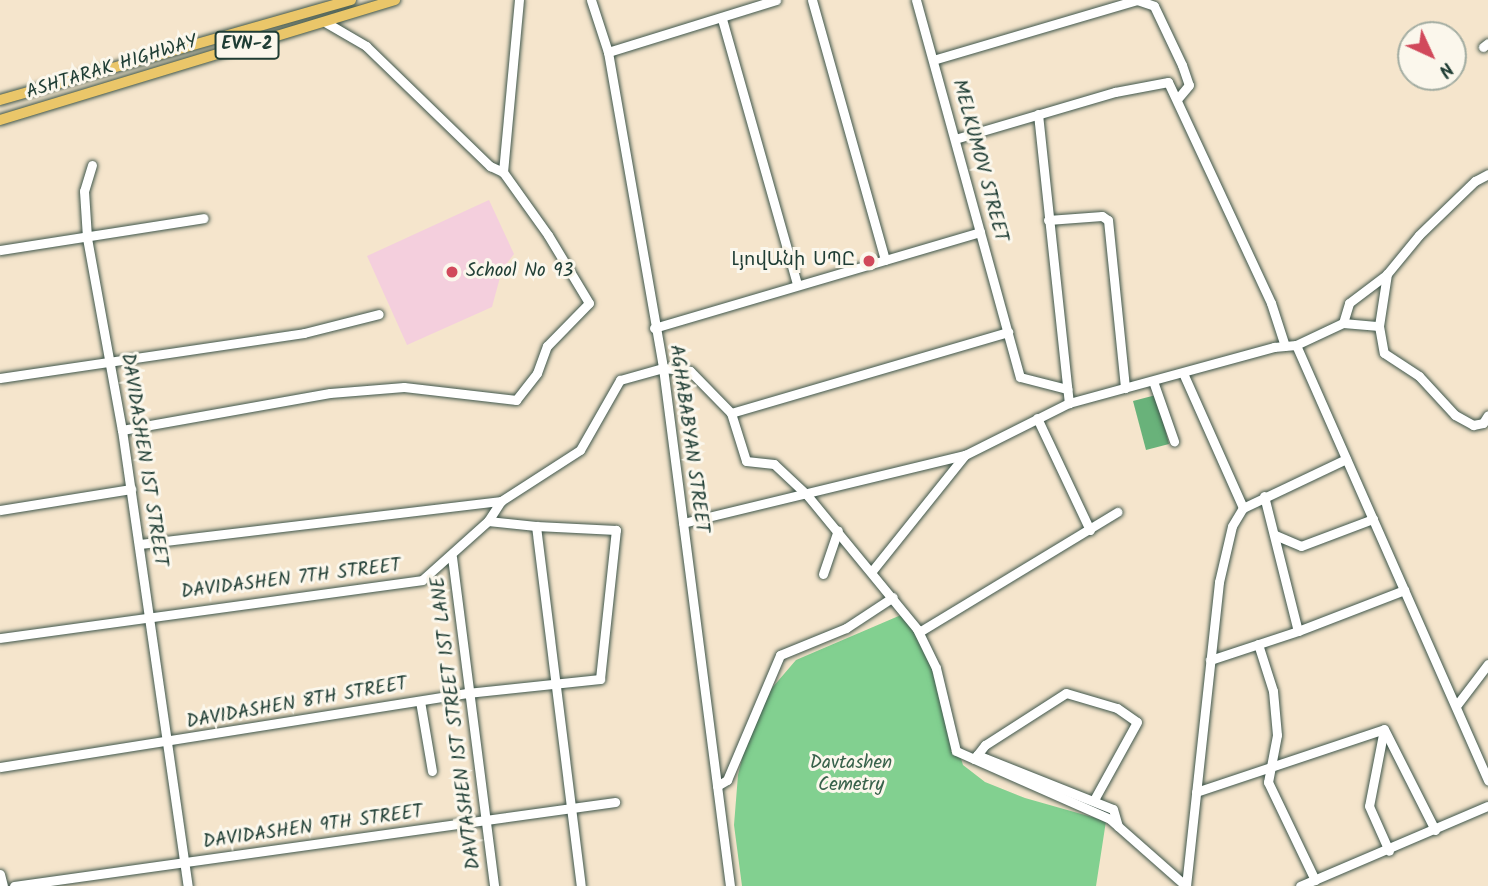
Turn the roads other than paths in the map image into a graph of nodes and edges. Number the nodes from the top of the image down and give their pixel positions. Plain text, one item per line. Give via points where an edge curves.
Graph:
1 (351, 0) edge
2 (395, 0) edge
3 (519, 0) edge
4 (591, 0) edge
5 (776, 0) edge
6 (812, 0) edge
7 (916, 0) edge
8 (1137, 0) edge
9 (722, 19) junction
10 (325, 22) junction
11 (608, 52) junction
12 (933, 60) junction
13 (94, 75) junction
14 (99, 89) junction
15 (1178, 98) junction
16 (0, 100) edge
17 (1038, 114) junction
18 (0, 120) edge
19 (955, 139) junction
20 (92, 165) dead end
21 (503, 172) junction
22 (1488, 174) edge
23 (204, 218) dead end
24 (1048, 220) junction
25 (980, 232) junction
26 (87, 238) junction
27 (0, 250) edge
28 (885, 260) junction
29 (1387, 274) junction
30 (797, 284) junction
31 (379, 314) dead end
32 (1343, 323) junction
33 (1379, 326) junction
34 (654, 328) junction
35 (1008, 332) junction
36 (1296, 345) junction
37 (1285, 346) junction
38 (109, 361) junction
39 (663, 368) junction
40 (1183, 373) junction
41 (0, 377) edge
42 (1153, 381) junction
43 (1125, 387) junction
44 (1067, 389) junction
45 (1069, 403) junction
46 (731, 413) junction
47 (1488, 415) edge
48 (1037, 418) junction
49 (122, 430) junction
50 (1174, 441) dead end
51 (965, 455) junction
52 (1346, 459) junction
53 (131, 489) junction
54 (807, 495) junction
55 (1264, 496) junction
56 (500, 501) junction
57 (1242, 508) junction
58 (0, 510) edge
59 (1117, 512) dead end
60 (1373, 519) junction
61 (488, 521) junction
62 (683, 523) junction
63 (536, 526) junction
64 (838, 530) junction
65 (1090, 530) junction
66 (1275, 535) junction
67 (140, 544) junction
68 (452, 557) junction
69 (872, 571) junction
70 (823, 574) dead end
71 (1404, 590) junction
72 (893, 597) junction
73 (149, 617) junction
74 (1298, 631) junction
75 (919, 632) junction
76 (0, 638) edge
77 (1258, 644) junction
78 (1210, 660) junction
79 (1488, 664) edge
80 (552, 683) junction
81 (467, 693) junction
82 (420, 701) junction
83 (1455, 706) junction
84 (1384, 729) junction
85 (167, 743) junction
86 (975, 757) junction
87 (0, 767) edge
88 (1268, 768) junction
89 (432, 771) dead end
90 (1488, 780) edge
91 (717, 786) junction
92 (1196, 792) junction
93 (1094, 800) junction
94 (615, 802) dead end
95 (1488, 806) edge
96 (570, 807) junction
97 (486, 818) junction
98 (1118, 826) junction
99 (1434, 830) junction
100 (1389, 851) junction
101 (185, 863) junction
102 (0, 874) edge
103 (1315, 880) junction
104 (3, 886) edge
105 (14, 886) edge
106 (188, 886) edge
107 (494, 886) edge
108 (581, 886) edge
109 (730, 886) edge
110 (1186, 886) edge
111 (1300, 886) edge

1 - 13 main road, ASHTARAK HIGHWAY / EVN-2
2 - 10 main road, ASHTARAK HIGHWAY / EVN-2
3 - 21 street
4 - 11 street, AGHABABYAN STREET
5 - 9 street via 759,2
6 - 28 street
7 - 12 street, MELKUMOV STREET
8 - 12 street
8 - 15 street via 1154,6 1182,65 1189,85
9 - 11 street
9 - 30 street
10 - 14 main road, ASHTARAK HIGHWAY / EVN-2
10 - 21 street via 366,46 490,166
11 - 34 street, AGHABABYAN STREET
12 - 19 street, MELKUMOV STREET
13 - 14 main road
13 - 16 main road, ASHTARAK HIGHWAY / EVN-2
14 - 18 main road, ASHTARAK HIGHWAY / EVN-2
15 - 17 street via 1173,85 1159,81
15 - 37 street via 1271,303
17 - 19 street
17 - 24 street
19 - 25 street, MELKUMOV STREET
20 - 26 street, DAVIDASHEN 1ST STREET via 84,191
21 - 49 street via 589,303 547,346 537,373 516,400 404,387 330,393
22 - 29 street via 1419,235
23 - 26 street
24 - 43 street via 1102,215 1108,220
24 - 44 street
25 - 28 street
25 - 35 street, MELKUMOV STREET
26 - 27 street
26 - 38 street, DAVIDASHEN 1ST STREET
28 - 30 street
29 - 32 street via 1349,303
29 - 33 street
30 - 34 street
31 - 38 street via 304,333
32 - 33 street
32 - 36 street
33 - 47 street via 1384,353 1419,376 1455,415 1473,425 1483,423
34 - 39 street, AGHABABYAN STREET
35 - 44 street, MELKUMOV STREET via 1020,377
35 - 46 street
36 - 37 street
36 - 52 street
37 - 40 street
38 - 41 street
38 - 49 street, DAVIDASHEN 1ST STREET
39 - 46 street via 690,371
39 - 56 street, DAVIDASHEN 7TH STREET via 620,380 580,450
39 - 62 street, AGHABABYAN STREET
40 - 42 street
40 - 57 street
42 - 43 street
42 - 50 street
43 - 45 street
44 - 45 street
45 - 48 street
46 - 54 street via 746,461 774,464
48 - 51 street
48 - 65 street
49 - 53 street, DAVIDASHEN 1ST STREET
51 - 54 street
51 - 69 street
52 - 55 street
52 - 60 street
53 - 58 street
53 - 67 street, DAVIDASHEN 1ST STREET
54 - 62 street
54 - 64 street
55 - 57 street
55 - 66 street
56 - 61 street, DAVIDASHEN 7TH STREET
56 - 67 street
57 - 78 street via 1232,526 1219,582
59 - 65 street
60 - 66 street via 1301,546
60 - 71 street
61 - 63 street
61 - 68 street, DAVIDASHEN 7TH STREET
62 - 91 street, AGHABABYAN STREET
63 - 80 street
63 - 80 street, DAVIDASHEN 8TH STREET via 616,530 600,679
64 - 69 street
64 - 70 street
65 - 75 street
66 - 74 street
67 - 73 street, DAVIDASHEN 1ST STREET
68 - 73 street, DAVIDASHEN 7TH STREET via 422,580 403,584
68 - 81 street, DAVTASHEN 1ST STREET 1ST LANE
69 - 72 street
71 - 74 street
71 - 83 street
72 - 75 street
72 - 91 street via 846,628 780,654 727,780
73 - 76 street, DAVIDASHEN 7TH STREET
73 - 85 street, DAVIDASHEN 1ST STREET
74 - 77 street
75 - 86 street via 936,668 956,751
77 - 78 street
77 - 88 street via 1273,691 1277,735
78 - 92 street
79 - 83 street
80 - 81 street, DAVIDASHEN 8TH STREET
80 - 96 street
81 - 82 street, DAVIDASHEN 8TH STREET
81 - 97 street, DAVTASHEN 1ST STREET 1ST LANE
82 - 85 street, DAVIDASHEN 8TH STREET
82 - 89 street
83 - 90 street
84 - 88 street
84 - 99 street
84 - 100 street via 1369,806
85 - 87 street, DAVIDASHEN 8TH STREET
85 - 101 street, DAVIDASHEN 1ST STREET
86 - 93 street
86 - 93 street via 1066,692 1117,708 1137,722
86 - 98 street
88 - 92 street
88 - 103 street via 1268,782
91 - 109 street, AGHABABYAN STREET
92 - 110 street
93 - 98 street via 1114,810
94 - 96 street, DAVIDASHEN 9TH STREET
95 - 99 street
96 - 97 street, DAVIDASHEN 9TH STREET
96 - 108 street
97 - 101 street, DAVIDASHEN 9TH STREET
97 - 107 street, DAVTASHEN 1ST STREET 1ST LANE
98 - 110 street
99 - 100 street
100 - 103 street
101 - 105 street, DAVIDASHEN 9TH STREET
101 - 106 street, DAVIDASHEN 1ST STREET
102 - 104 street
103 - 111 street

